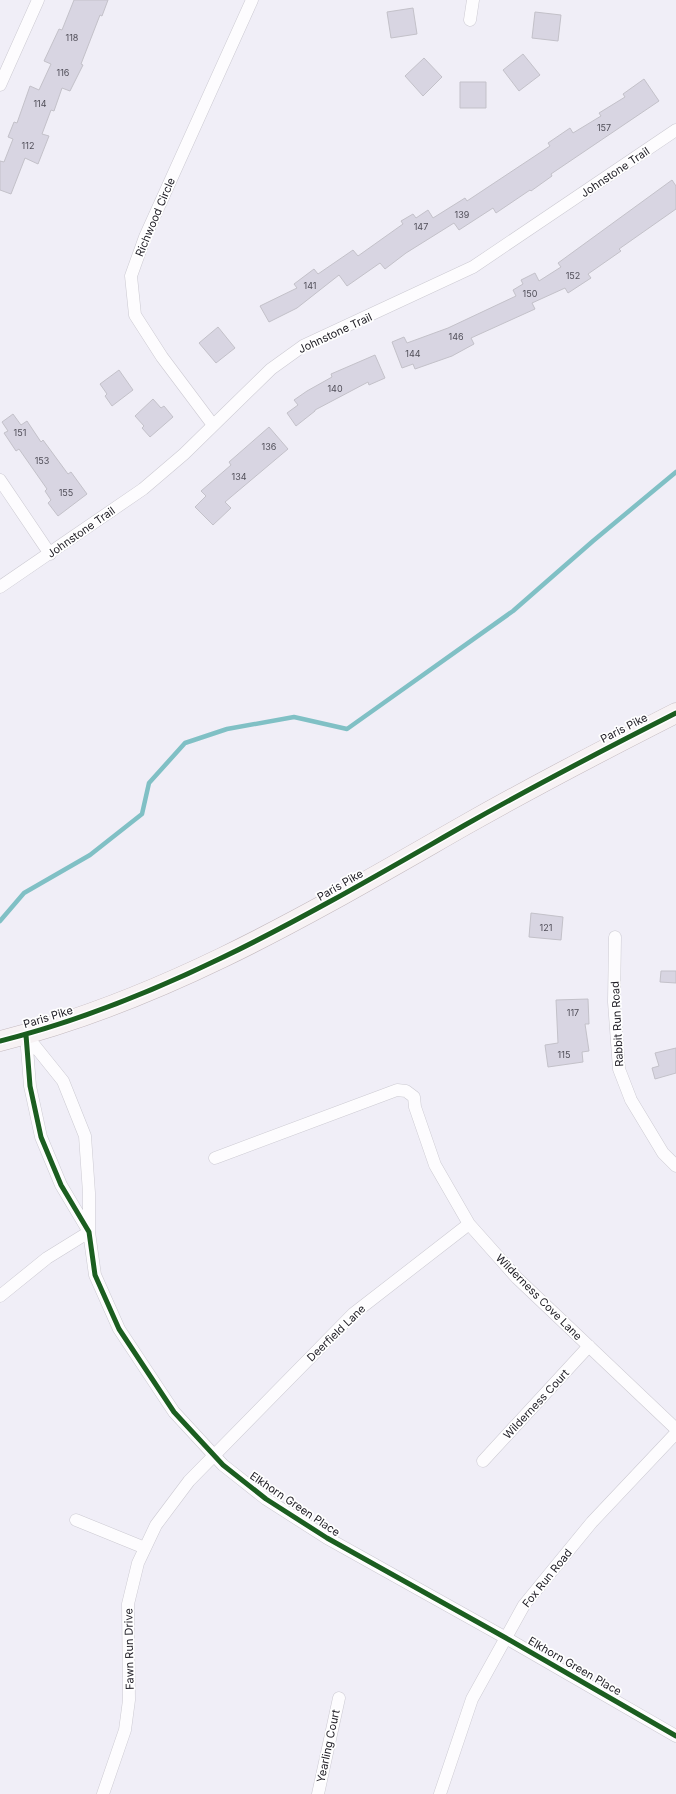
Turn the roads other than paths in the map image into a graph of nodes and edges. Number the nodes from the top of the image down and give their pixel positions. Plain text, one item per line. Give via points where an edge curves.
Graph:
1 (38, 0) edge
2 (252, 0) edge
3 (472, 0) edge
4 (470, 20) dead end
5 (0, 85) edge
6 (676, 130) edge
7 (213, 425) junction
8 (0, 480) edge
9 (50, 554) junction
10 (0, 587) edge
11 (676, 713) edge
12 (615, 937) dead end
13 (26, 1035) junction
14 (0, 1041) edge
15 (215, 1158) dead end
16 (676, 1166) edge
17 (469, 1224) junction
18 (89, 1232) junction
19 (0, 1296) edge
20 (589, 1346) junction
21 (676, 1429) edge
22 (676, 1433) edge
23 (214, 1456) junction
24 (483, 1461) dead end
25 (76, 1520) dead end
26 (145, 1548) junction
27 (506, 1638) junction
28 (339, 1698) dead end
29 (676, 1736) edge
30 (103, 1794) edge
31 (318, 1794) edge
32 (440, 1794) edge

1 - 5 street
2 - 7 street, Richwood Circle via 145,237 131,276 135,315 162,358
3 - 4 street
6 - 7 street, Johnstone Trail via 473,267 303,346 271,369
7 - 9 street, Johnstone Trail via 143,489
8 - 9 street
9 - 10 street, Johnstone Trail
11 - 13 main road, Paris Pike via 468,823 301,918 202,969 137,997 47,1030
12 - 16 street, Rabbit Run Road via 614,1002 619,1069 631,1100 663,1152
13 - 14 main road, Paris Pike
13 - 18 street, Elkhorn Green Place via 30,1086 41,1137 61,1185
13 - 18 street via 63,1081 85,1136
15 - 17 street, Wilderness Cove Lane via 397,1090 406,1091 414,1097 435,1165
17 - 20 street, Wilderness Cove Lane via 517,1278
17 - 23 street, Deerfield Lane via 353,1314
18 - 19 street via 47,1258
18 - 23 street, Elkhorn Green Place via 95,1275 119,1329 174,1412
20 - 21 street, Wilderness Cove Lane
20 - 24 street, Wilderness Court
22 - 27 street, Fox Run Road via 592,1522 524,1605
23 - 26 street, Fawn Run Drive via 189,1481 156,1525
23 - 27 street, Elkhorn Green Place via 266,1499 327,1538
25 - 26 street
26 - 30 street, Fawn Run Drive via 138,1562 128,1604 129,1700 125,1730
27 - 29 street, Elkhorn Green Place
27 - 32 street, Fox Run Road via 472,1700
28 - 31 street, Yearling Court

